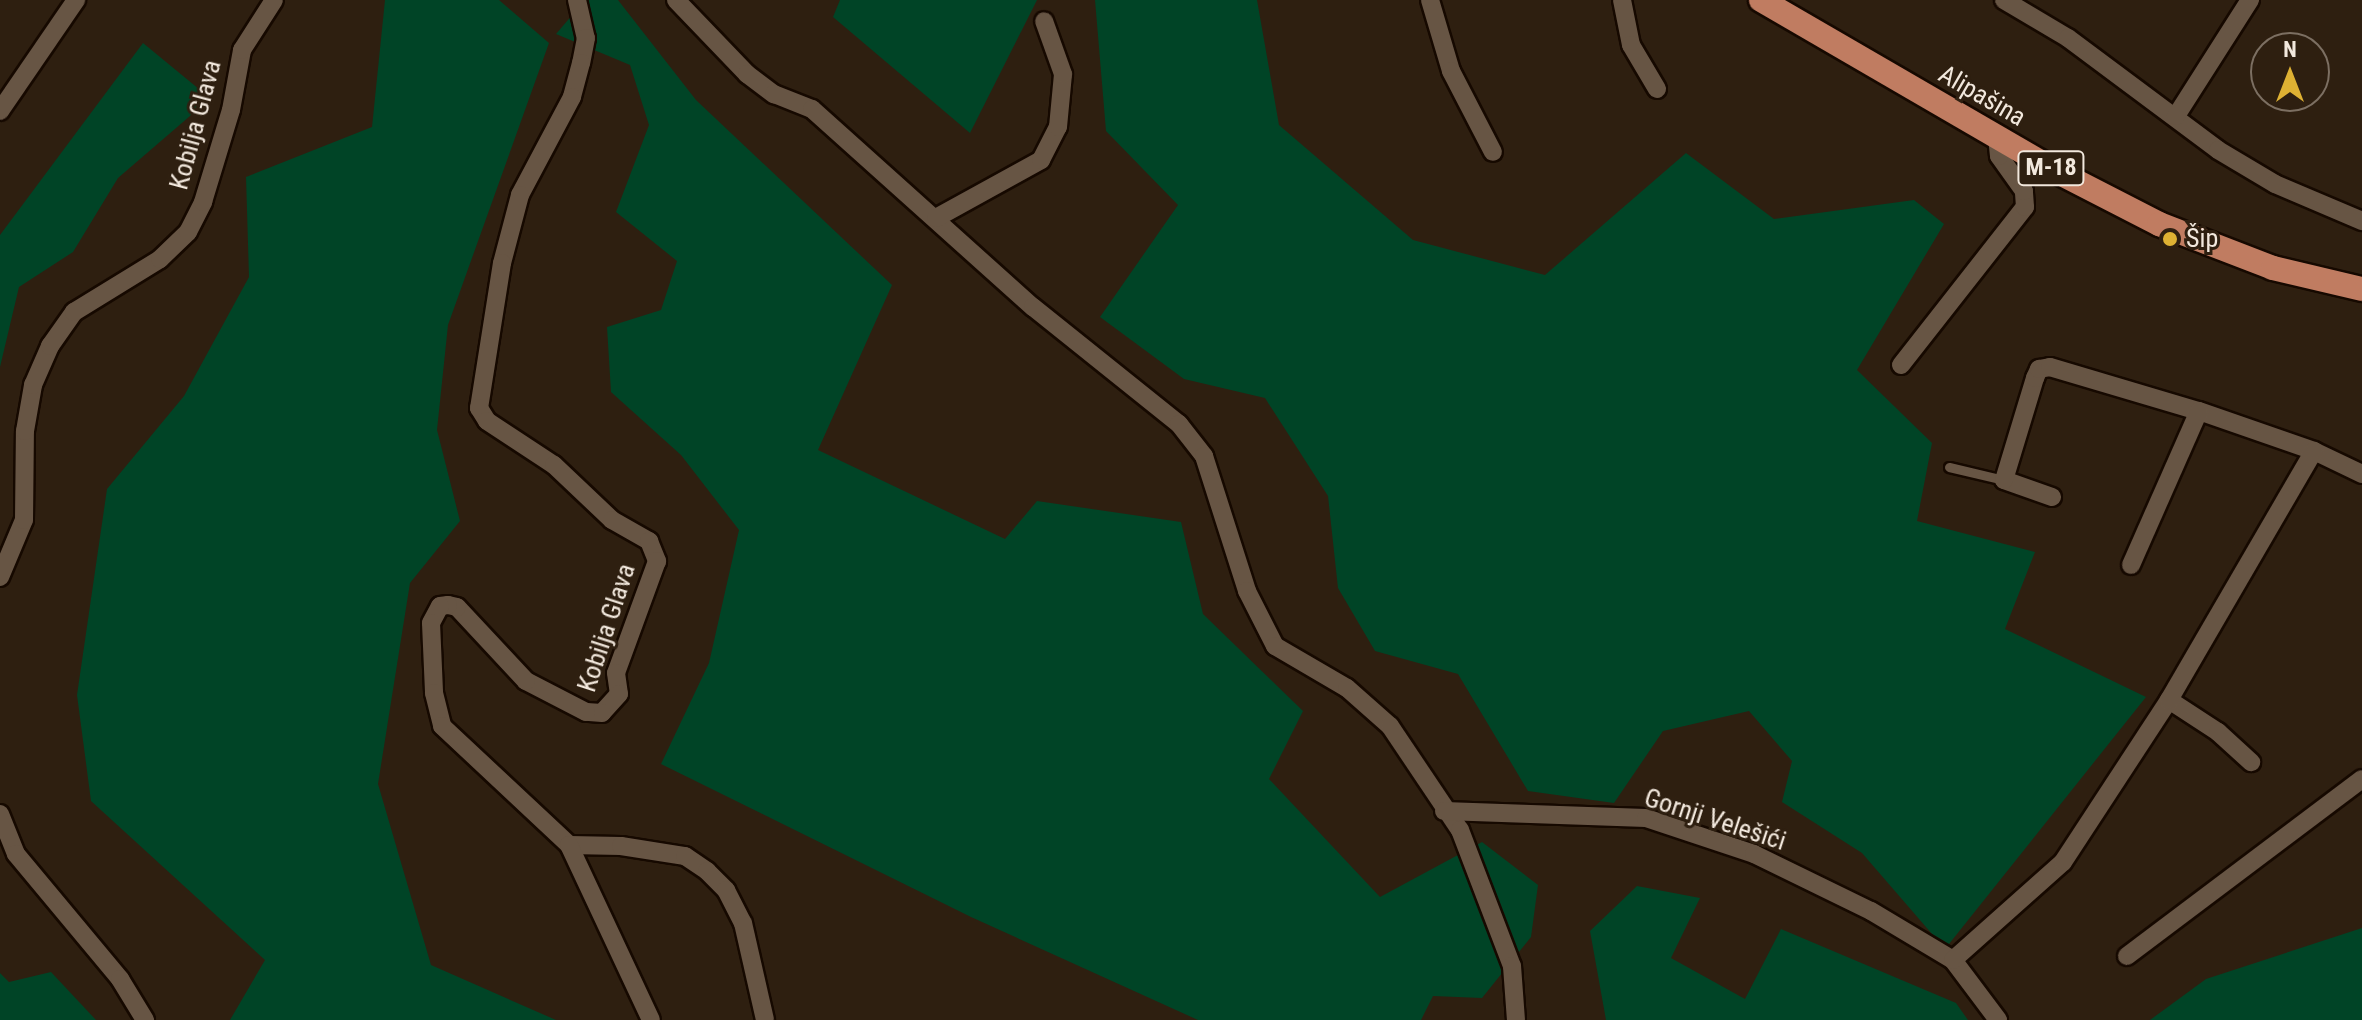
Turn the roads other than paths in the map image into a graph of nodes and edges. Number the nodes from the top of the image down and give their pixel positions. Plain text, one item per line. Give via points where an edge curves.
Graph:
1 (76, 0) edge
2 (274, 0) edge
3 (577, 0) edge
4 (676, 0) edge
5 (1430, 0) edge
6 (1622, 0) edge
7 (1761, 0) edge
8 (2004, 0) edge
9 (2250, 0) edge
10 (1044, 21) dead end
11 (1657, 89) dead end
12 (0, 111) edge
13 (2176, 116) junction
14 (1997, 137) junction
15 (1493, 152) dead end
16 (936, 218) junction
17 (2362, 221) edge
18 (2362, 289) edge
19 (1901, 365) dead end
20 (2199, 411) junction
21 (2314, 451) junction
22 (1949, 467) dead end
23 (2362, 474) edge
24 (2004, 480) junction
25 (2052, 497) dead end
26 (2131, 565) dead end
27 (0, 577) edge
28 (2169, 700) junction
29 (2251, 762) dead end
30 (2362, 779) edge
31 (1444, 811) junction
32 (0, 814) edge
33 (569, 845) junction
34 (2127, 956) dead end
35 (1953, 960) junction
36 (145, 1020) edge
37 (651, 1020) edge
38 (765, 1020) edge
39 (1516, 1020) edge
40 (1998, 1020) edge

1 - 12 street
2 - 27 street, Kobilja Glava via 242,50 217,156 188,232 160,259 74,312 50,346 33,385 25,431 24,520
3 - 33 street, Kobilja Glava via 586,38 581,63 572,97 520,195 502,263 479,408 487,421 554,465 612,520 649,541 657,561 616,673 619,694 602,713 586,712 526,681 457,607 440,606 431,623 434,693 442,726
4 - 16 street via 747,74 774,94 812,109
5 - 15 street via 1451,71
6 - 11 street via 1631,45
7 - 14 main road, Alipašina / M-18
8 - 13 street via 2068,38
9 - 13 street
10 - 16 street via 1063,87 1058,127 1041,160
13 - 17 street via 2218,150 2275,184
14 - 18 main road, Alipašina / M-18 via 2212,248
14 - 19 street via 1999,156 2024,191 2025,207
16 - 31 street via 1033,307 1179,424 1204,456 1242,577 1267,634 1300,664 1347,688 1390,726
20 - 21 street
20 - 24 street via 2050,367 2039,369
20 - 26 street
21 - 23 street
21 - 28 street
22 - 24 lane
24 - 25 street
28 - 29 street via 2218,732
28 - 35 street via 2063,862
30 - 34 street
31 - 35 street, Gornji Velešići via 1646,818 1754,854 1871,911
31 - 39 street via 1460,830 1512,966
32 - 36 street via 16,854 120,979
33 - 37 street
33 - 38 street via 685,856 707,871 726,890 743,923
35 - 40 street, Gornji Velešići

